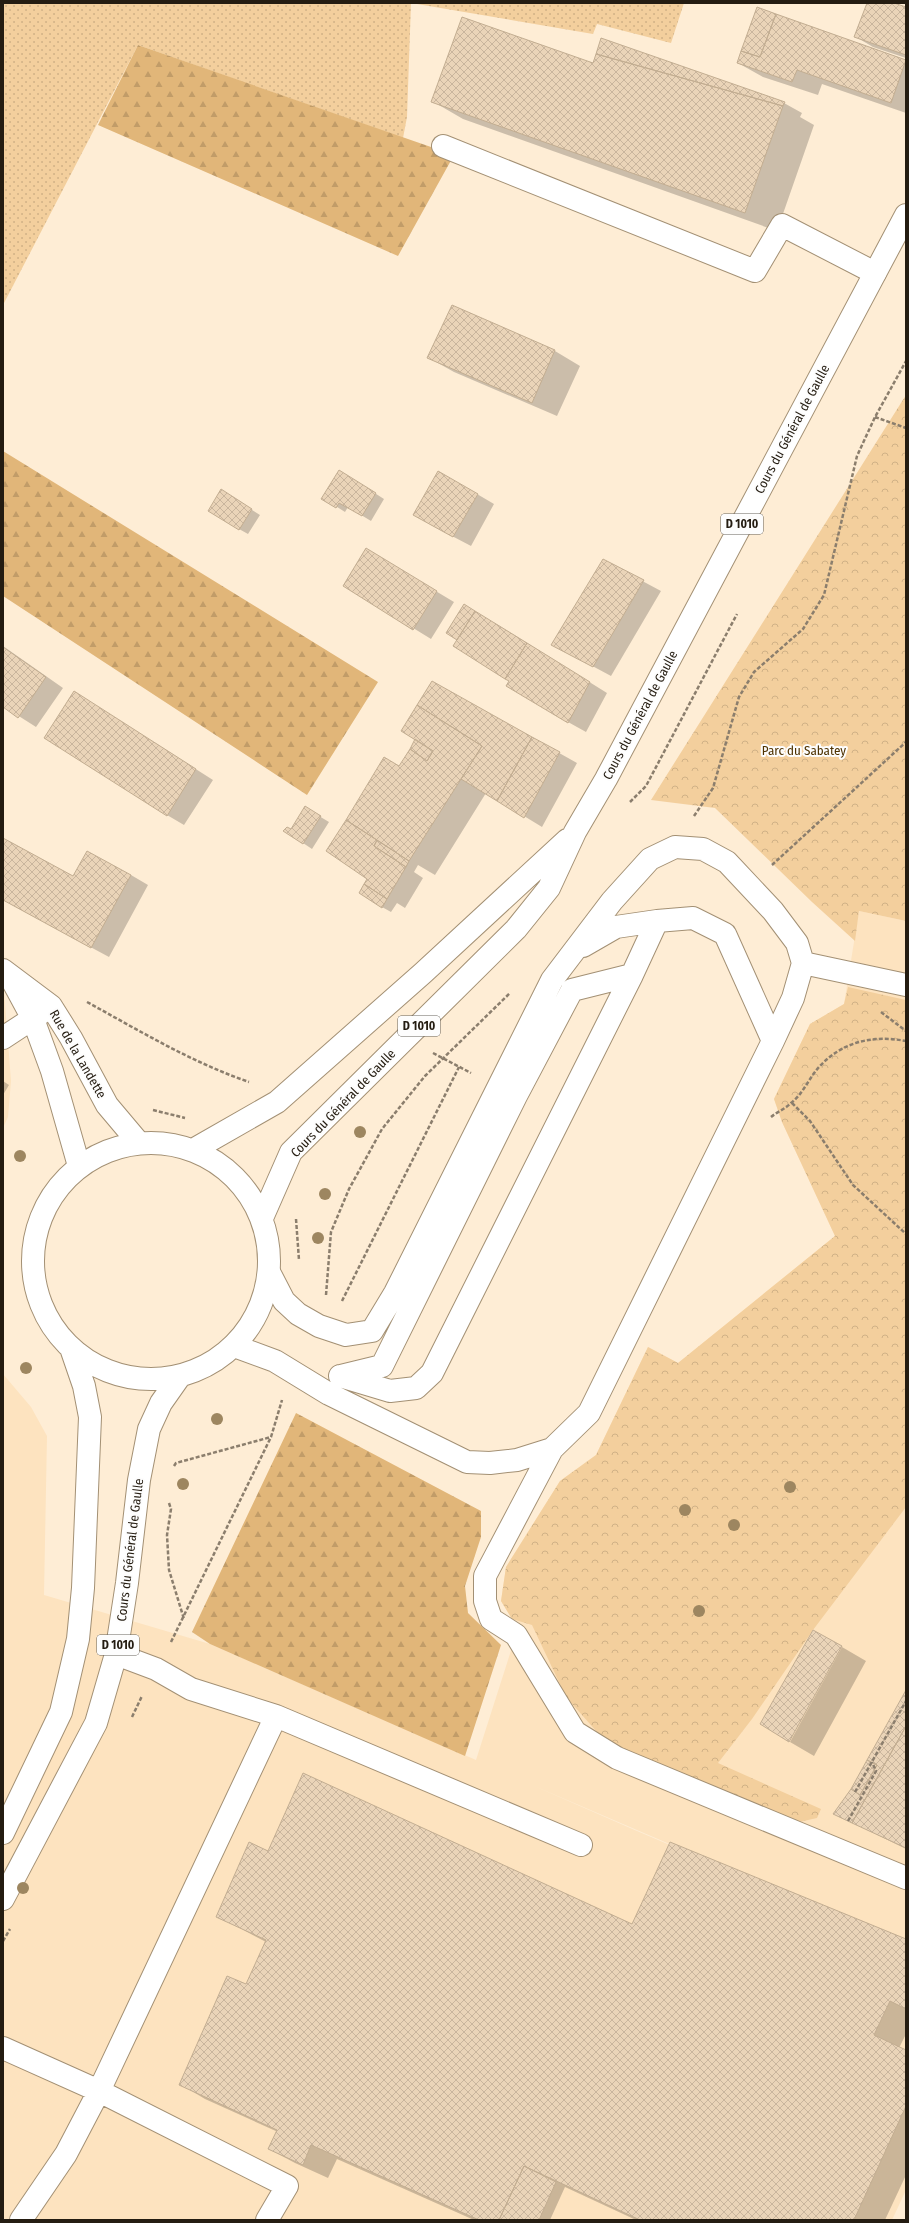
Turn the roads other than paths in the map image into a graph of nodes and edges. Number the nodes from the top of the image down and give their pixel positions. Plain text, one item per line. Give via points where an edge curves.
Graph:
1 (443, 146) dead end
2 (906, 214) edge
3 (875, 273) junction
4 (575, 832) junction
5 (657, 921) junction
6 (574, 952) junction
7 (803, 963) junction
8 (6, 971) edge
9 (632, 975) junction
10 (906, 985) edge
11 (51, 1006) junction
12 (32, 1019) junction
13 (3, 1038) edge
14 (774, 1041) junction
15 (139, 1143) junction
16 (193, 1150) junction
17 (79, 1166) junction
18 (262, 1218) junction
19 (270, 1272) junction
20 (234, 1346) junction
21 (72, 1351) junction
22 (294, 1372) junction
23 (180, 1376) junction
24 (340, 1376) junction
25 (552, 1449) junction
26 (116, 1654) junction
27 (276, 1716) junction
28 (3, 1833) edge
29 (581, 1845) dead end
30 (906, 1878) edge
31 (3, 1899) edge
32 (3, 2048) edge
33 (99, 2091) junction
34 (21, 2220) edge
35 (267, 2220) edge

1 - 3 main road via 755,271 782,225
2 - 3 main road, Cours du Général de Gaulle / D 1010
3 - 4 main road, Cours du Général de Gaulle / D 1010 via 614,765
4 - 16 main road, Cours du Général de Gaulle / D 1010 via 423,973 277,1102
4 - 18 main road, Cours du Général de Gaulle / D 1010 via 549,888 516,929 292,1152
5 - 6 main road via 616,927
5 - 9 main road
5 - 14 main road via 693,918 725,934
6 - 7 main road via 612,900 650,859 675,847 703,849 727,862 773,911 797,943
6 - 19 main road via 552,980 395,1293 372,1331 346,1335 319,1326 298,1314 284,1302
7 - 10 main road
7 - 14 main road via 793,998
8 - 11 main road, Rue de la Landette
8 - 12 main road, Rue de la Landette
9 - 24 main road via 572,990 516,1096 382,1366
9 - 24 main road via 432,1373 416,1388 390,1391
11 - 12 main road
11 - 15 main road, Rue de la Landette via 107,1105
12 - 13 main road
12 - 17 main road, Rue de la Landette via 52,1071
14 - 25 main road via 590,1413
15 - 16 main road via 166,1144
15 - 17 main road via 108,1150
16 - 18 main road via 222,1166 245,1189
17 - 21 main road via 55,1191 38,1222 32,1257 38,1298 50,1324
18 - 19 main road via 269,1245
19 - 20 main road via 264,1299 252,1324
20 - 22 main road via 275,1361
20 - 23 main road via 209,1365
21 - 23 main road via 105,1371 142,1380
21 - 28 main road, D 1010 via 84,1386 90,1417 83,1588 78,1639 61,1712
22 - 24 main road
22 - 25 main road via 329,1394 467,1462 517,1460
23 - 26 main road, Cours du Général de Gaulle / D 1010 via 161,1403 149,1429 139,1480
25 - 30 main road via 485,1576 485,1601 491,1619 516,1635 575,1732 617,1758
26 - 27 main road via 156,1669 190,1689
26 - 31 main road, Cours du Général de Gaulle / D 1010 via 96,1723
27 - 29 main road
27 - 33 main road
32 - 33 main road
33 - 34 main road via 66,2154
33 - 35 main road via 287,2186

